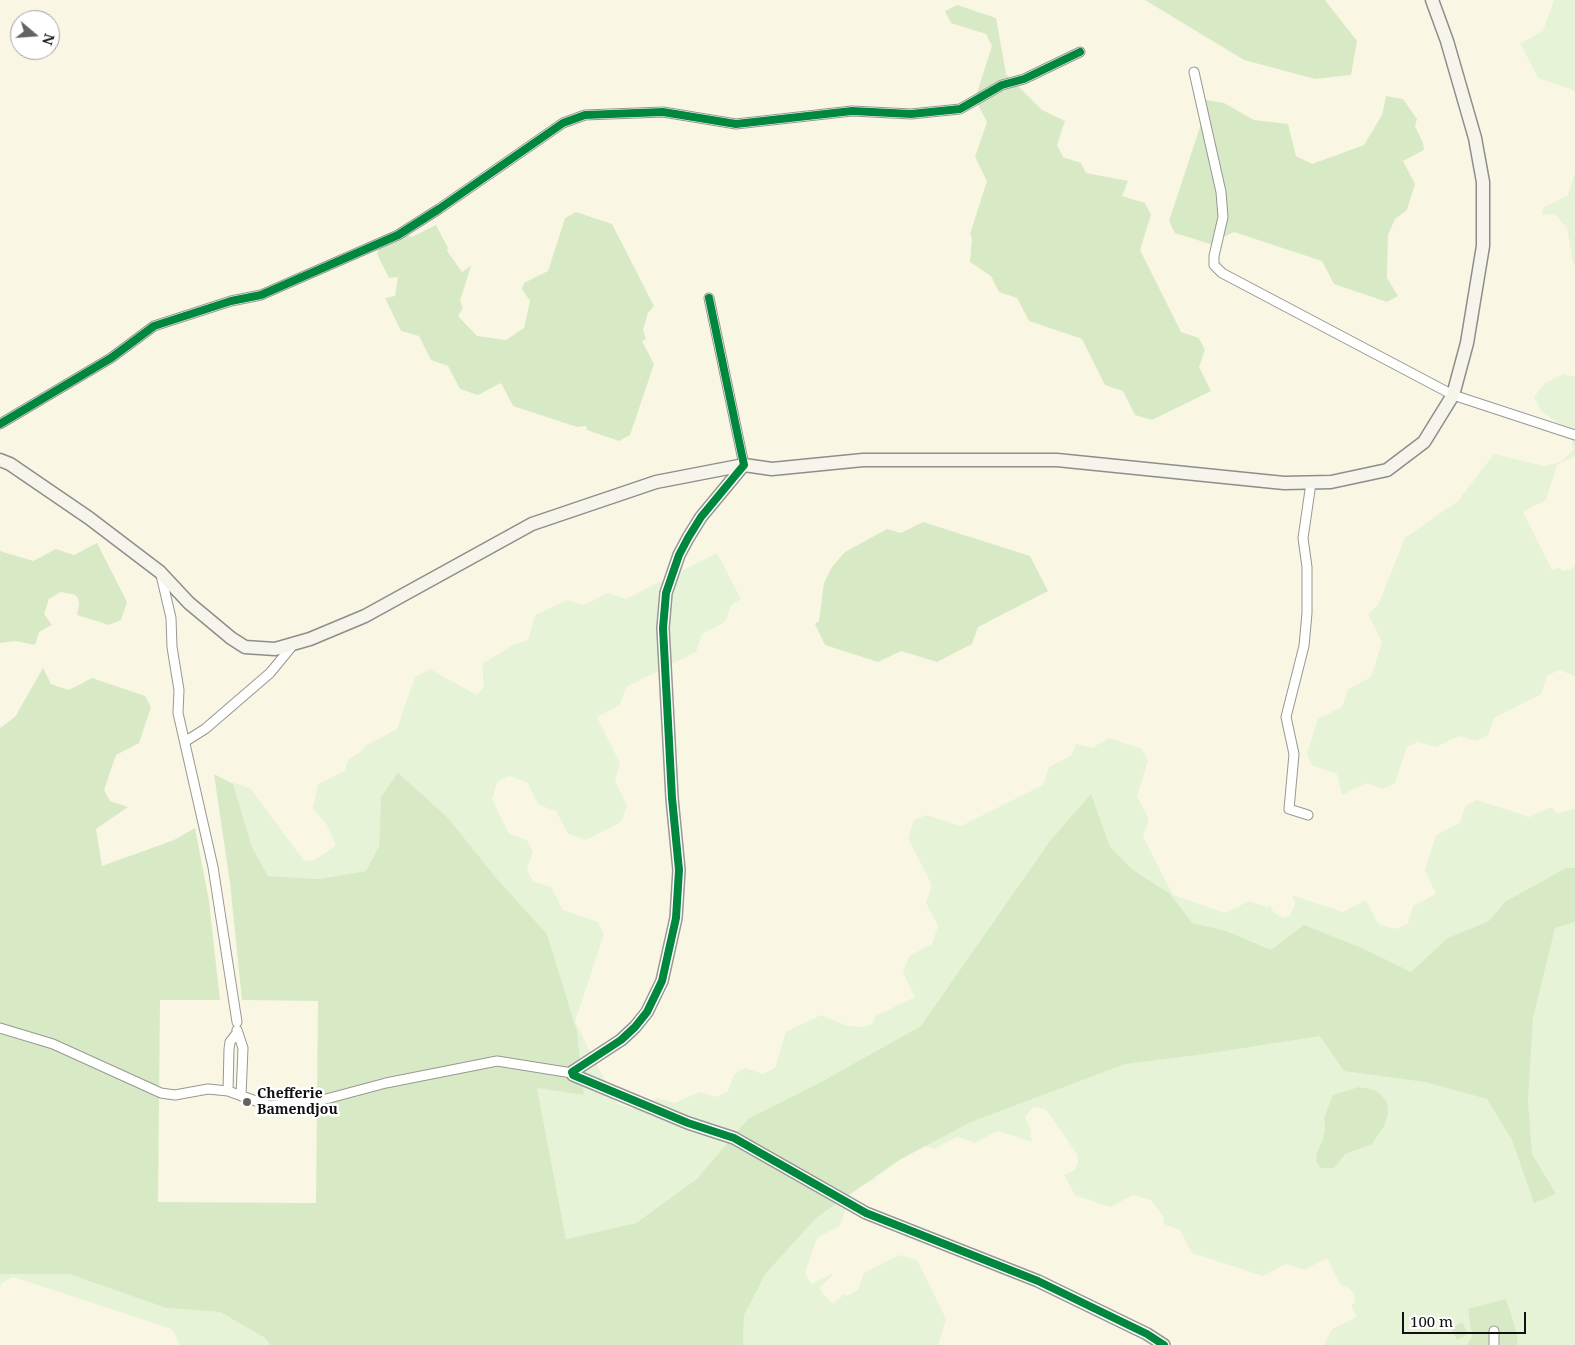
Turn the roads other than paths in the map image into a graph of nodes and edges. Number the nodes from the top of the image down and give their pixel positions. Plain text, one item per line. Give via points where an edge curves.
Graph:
1 (1432, 0) edge
2 (1080, 52) dead end
3 (1194, 72) dead end
4 (709, 298) dead end
5 (1453, 395) junction
6 (0, 424) edge
7 (1575, 435) edge
8 (0, 460) edge
9 (744, 464) junction
10 (1312, 483) junction
11 (160, 572) junction
12 (293, 645) junction
13 (186, 741) junction
14 (1308, 815) dead end
15 (0, 1028) edge
16 (237, 1028) junction
17 (572, 1073) junction
18 (228, 1091) junction
19 (241, 1096) junction
20 (1494, 1331) dead end
21 (1164, 1345) edge
22 (1494, 1345) edge

1 - 5 main road via 1475,138 1484,200 1485,230 1480,268 1465,352
2 - 6 street via 1024,79 1002,85 960,109 911,114 852,111 736,124 664,112 585,115 563,123 398,235 261,295 231,301 154,326 111,358
3 - 5 street via 1221,192 1223,217 1214,265 1222,273
4 - 9 street
5 - 7 street
5 - 10 main road via 1424,442 1387,470
8 - 11 main road via 89,518
9 - 10 main road via 772,469 863,460 1058,460 1253,481
9 - 12 main road via 656,482 532,524 365,616
9 - 17 street via 688,538 666,593 663,628 679,878 676,918 662,981 647,1012 635,1027
10 - 14 street via 1303,538 1307,567 1304,646 1286,717 1294,754 1289,809
11 - 12 main road via 190,603 245,646 275,649
11 - 13 street via 171,618 179,690 178,713
12 - 13 street via 270,673 205,729
13 - 16 street via 213,867
15 - 18 street via 53,1044 161,1093 200,1089
16 - 18 street via 230,1042
16 - 19 street via 243,1048
17 - 19 street via 497,1061 311,1103 270,1106
17 - 21 street via 734,1138 866,1213 1038,1281
18 - 19 street
20 - 22 street

